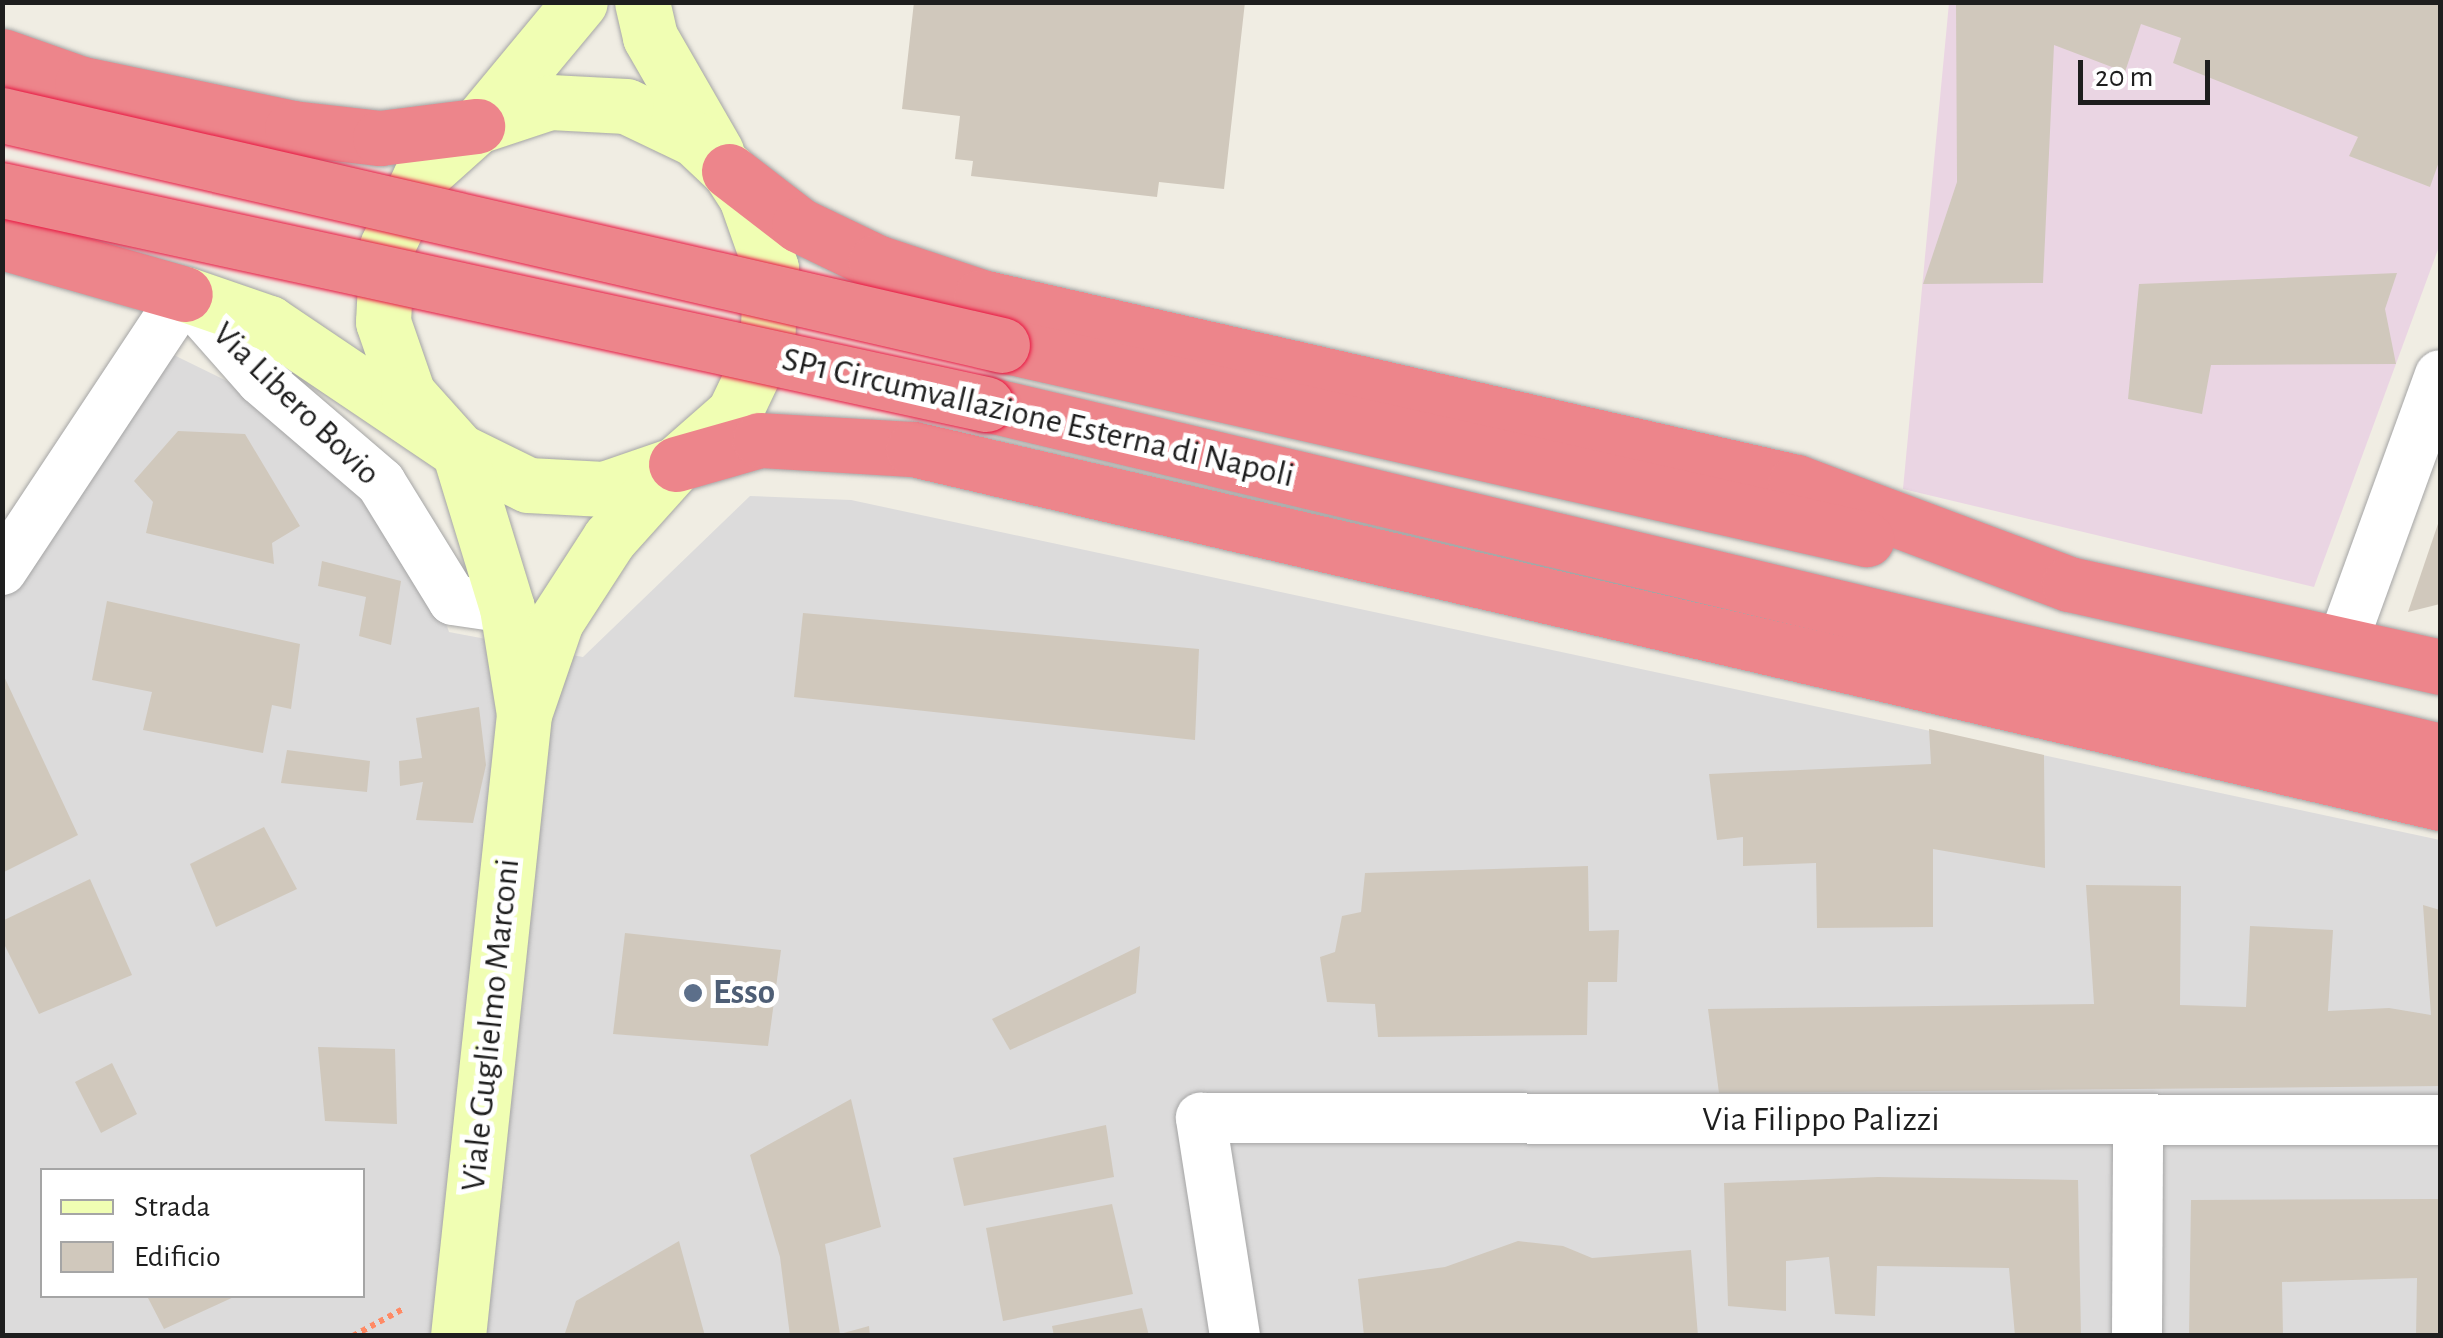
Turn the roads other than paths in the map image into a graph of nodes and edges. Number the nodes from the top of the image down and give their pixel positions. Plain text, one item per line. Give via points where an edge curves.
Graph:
1 (580, 2) edge
2 (642, 2) edge
3 (2, 56) edge
4 (2, 115) edge
5 (477, 126) junction
6 (730, 171) junction
7 (2, 190) edge
8 (2, 242) edge
9 (185, 294) junction
10 (2440, 376) edge
11 (459, 452) junction
12 (676, 464) junction
13 (2, 570) edge
14 (2070, 584) junction
15 (508, 608) junction
16 (2342, 644) junction
17 (2440, 667) edge
18 (524, 714) junction
19 (2440, 751) edge
20 (2440, 803) edge
21 (2440, 1120) edge
22 (2138, 1122) junction
23 (458, 1336) edge
24 (1235, 1336) edge
25 (2136, 1336) edge

1 - 5 street
2 - 6 street via 650,37
3 - 5 highway via 82,84 292,128 380,138
4 - 14 highway, SP1 Circumvallazione Esterna di Napoli, bridge
5 - 6 street via 550,102 626,106 695,139
5 - 11 street via 420,178 412,194 387,246 382,322 408,394
6 - 12 street, Viale Guglielmo Marconi via 746,196 771,268 767,344 734,413
6 - 14 highway via 799,225 876,262 981,297 1796,482
7 - 19 highway, SP1 Circumvallazione Esterna di Napoli, bridge via 986,404
8 - 9 highway
9 - 11 street via 269,323
9 - 13 street, Via Libero Bovio
9 - 15 street, Via Libero Bovio via 261,380 381,483 452,600
10 - 16 street
11 - 12 street via 528,485 604,489
11 - 15 street, Viale Guglielmo Marconi
12 - 18 street, Viale Guglielmo Marconi via 609,538 556,621
12 - 20 highway via 760,440 913,448
14 - 16 highway
15 - 18 street, Viale Guglielmo Marconi
16 - 17 highway
18 - 23 street, Viale Guglielmo Marconi
21 - 22 street, Via Filippo Palizzi
22 - 24 street, Via Filippo Palizzi via 1201,1118
22 - 25 street

